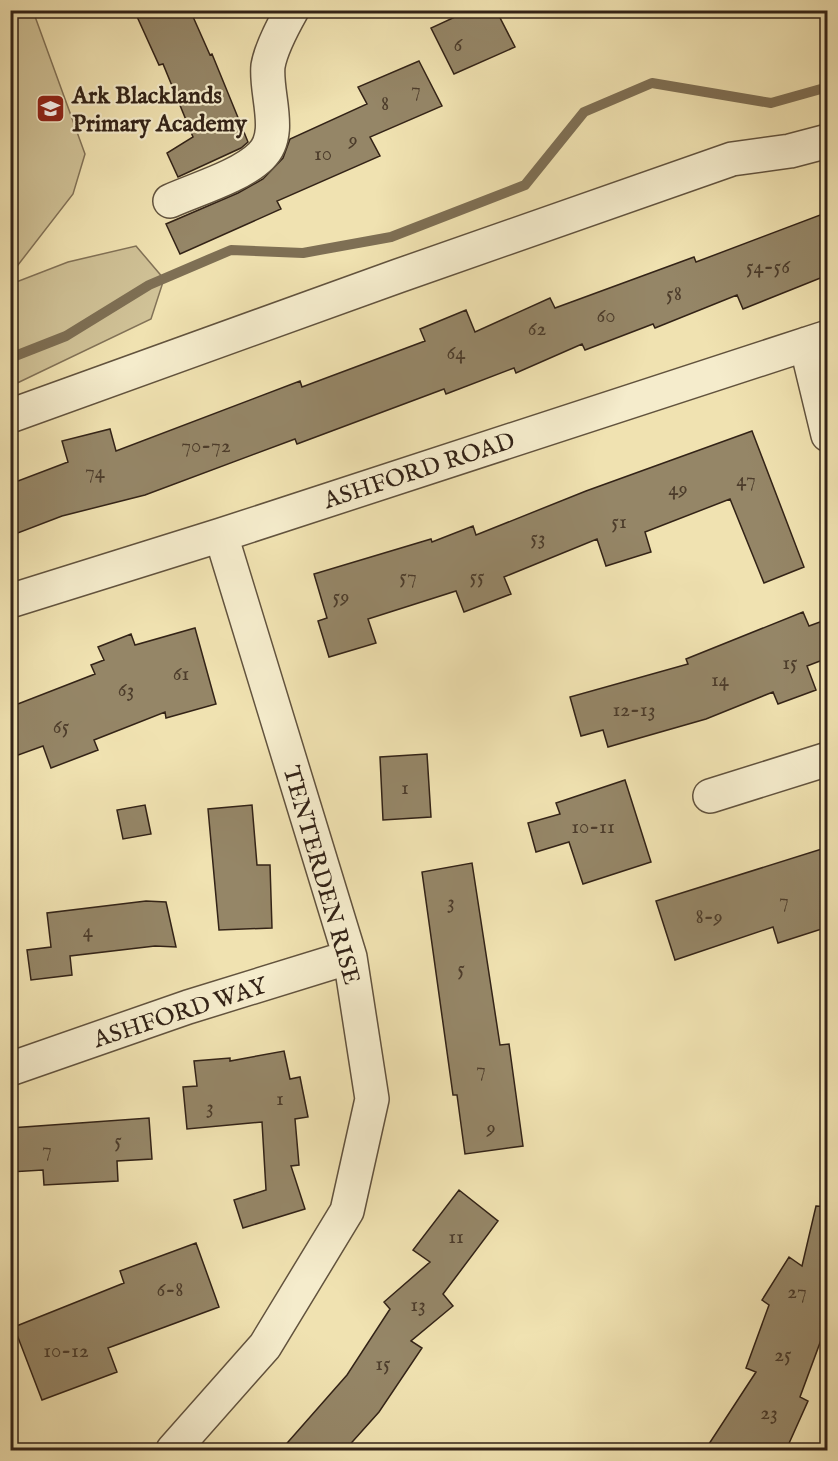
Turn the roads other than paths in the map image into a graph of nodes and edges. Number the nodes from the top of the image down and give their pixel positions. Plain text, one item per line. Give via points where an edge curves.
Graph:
1 (292, 10) edge
2 (828, 141) edge
3 (170, 201) dead end
4 (817, 341) edge
5 (10, 416) edge
6 (828, 435) edge
7 (221, 535) junction
8 (10, 601) edge
9 (828, 759) edge
10 (710, 796) dead end
11 (350, 957) junction
12 (10, 1069) edge
13 (172, 1450) edge

1 - 3 street via 268,65 273,135 262,155 246,167
2 - 5 street via 732,159
4 - 6 street
4 - 7 street, ASHFORD ROAD
7 - 8 street, ASHFORD ROAD
7 - 11 street, TENTERDEN RISE
9 - 10 street
11 - 12 street, ASHFORD WAY via 188,1007
11 - 13 street, TENTERDEN RISE via 372,1099 347,1211 265,1346

